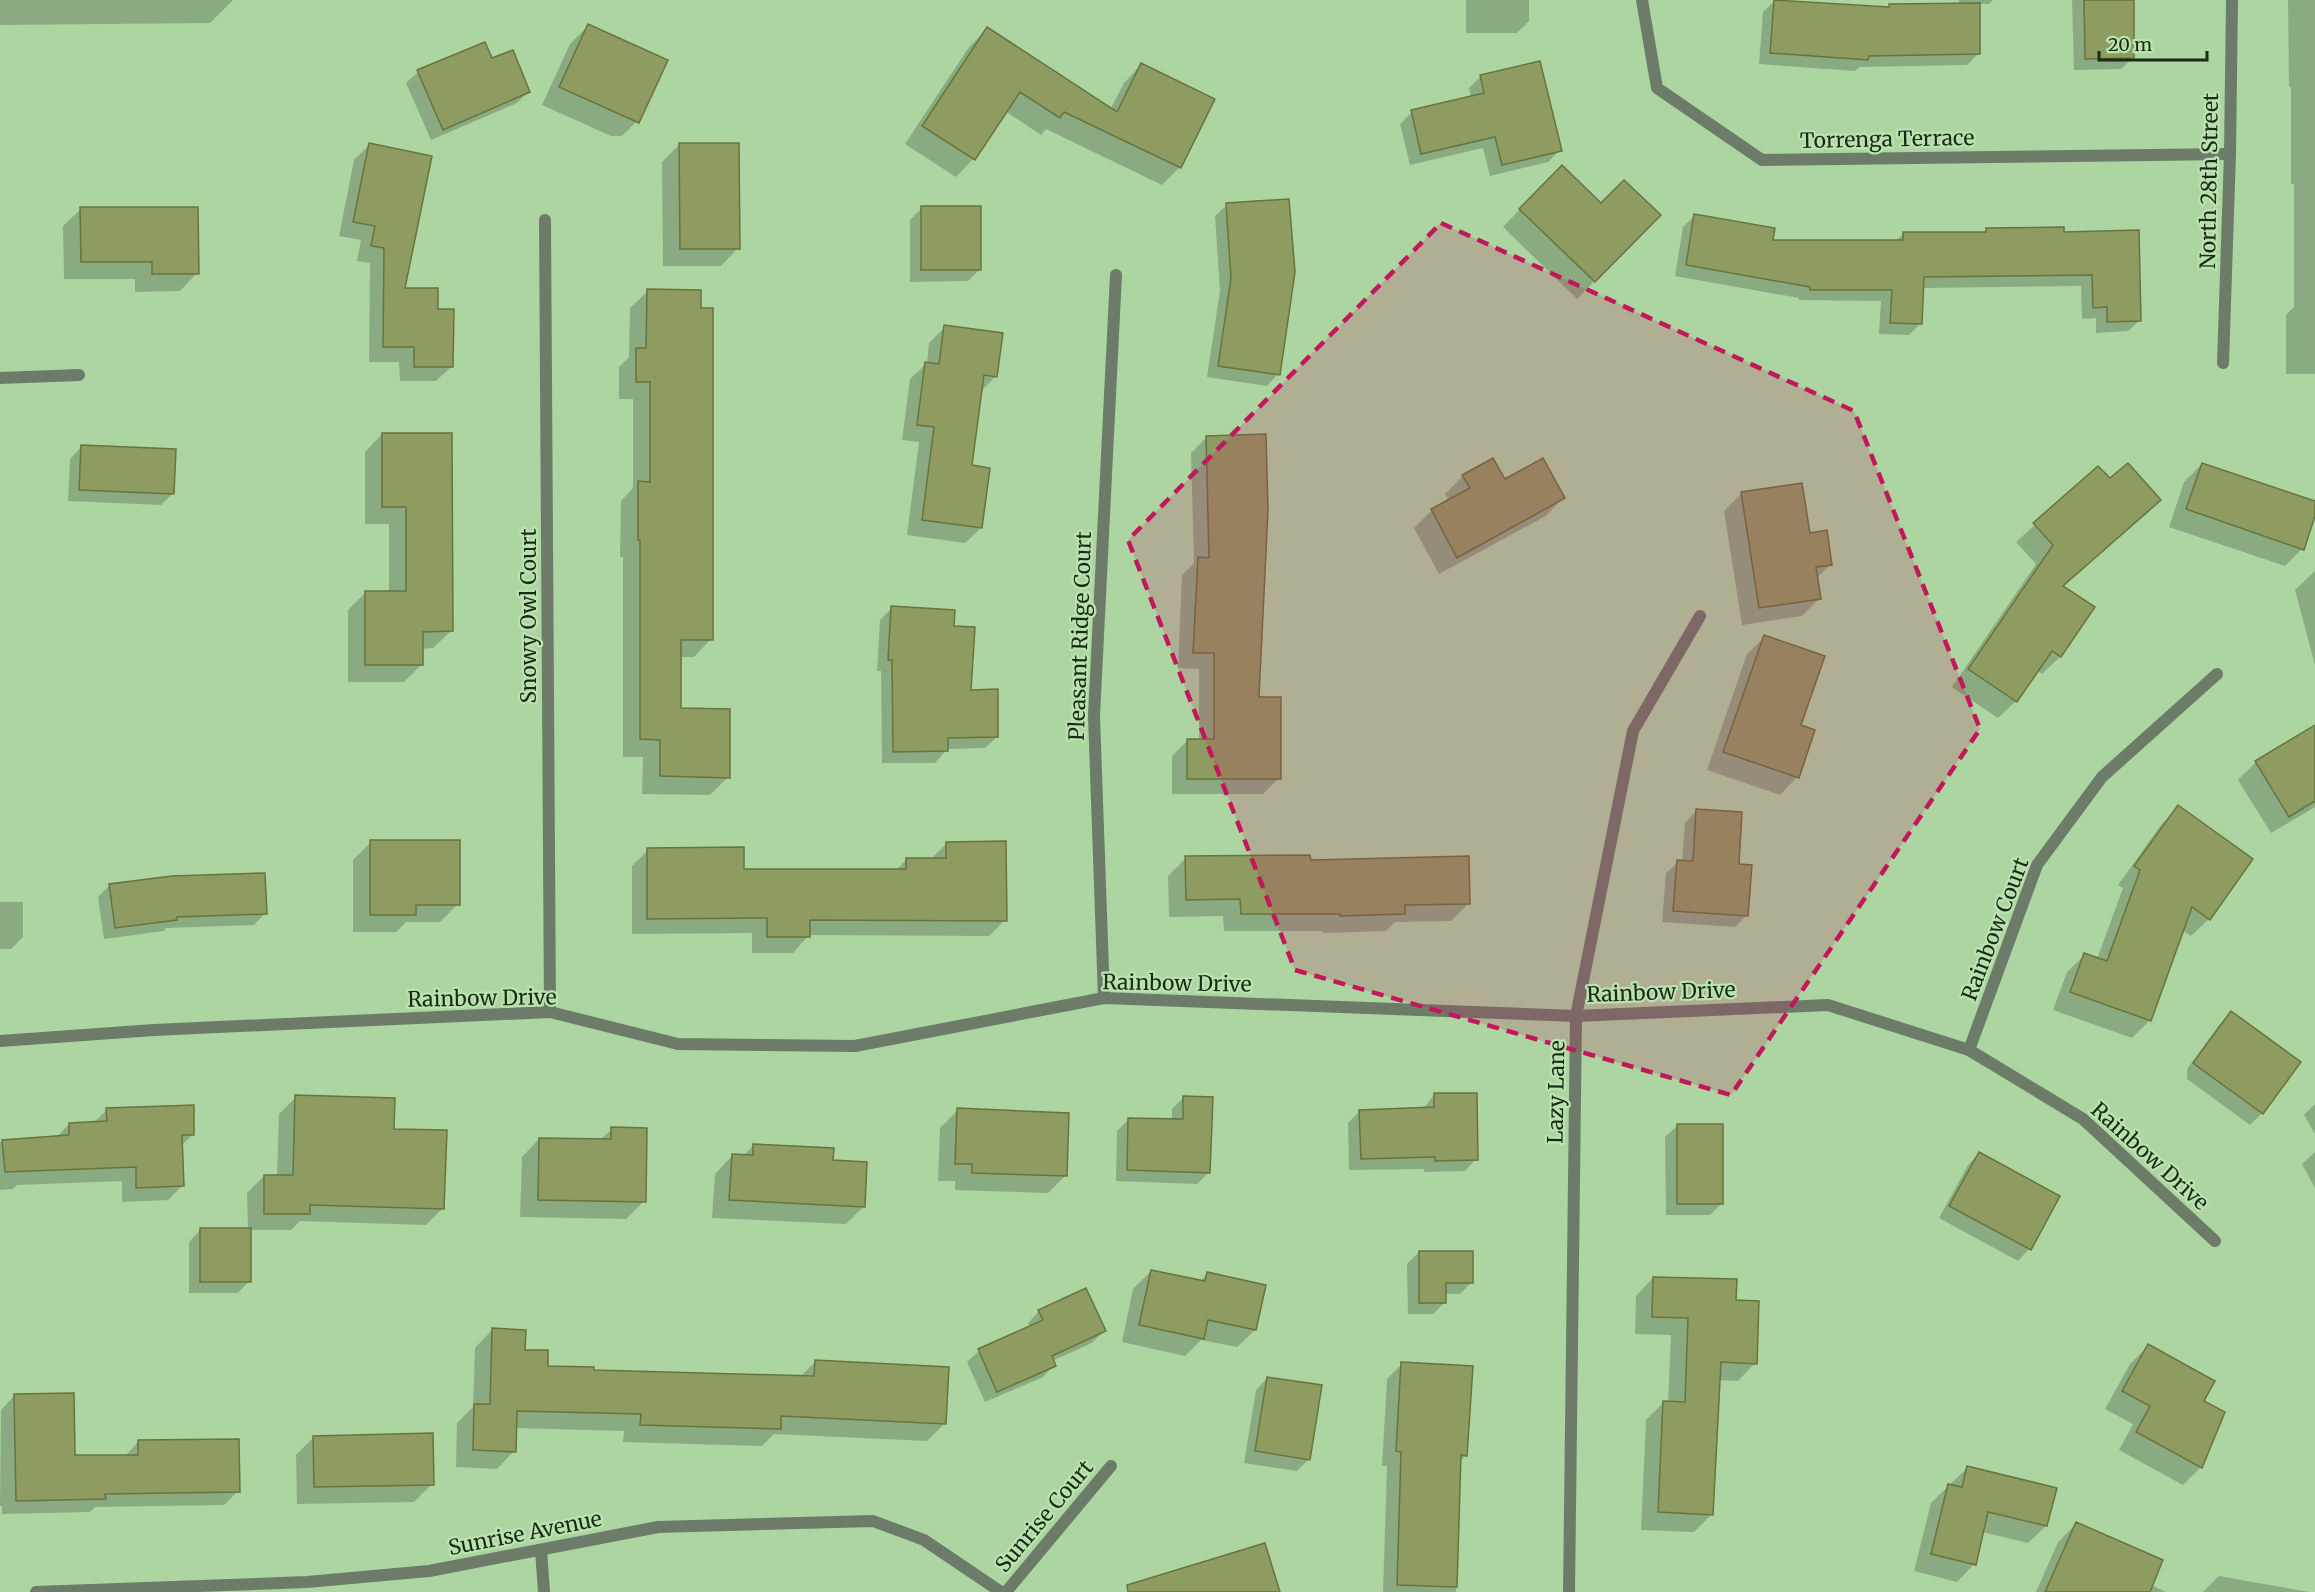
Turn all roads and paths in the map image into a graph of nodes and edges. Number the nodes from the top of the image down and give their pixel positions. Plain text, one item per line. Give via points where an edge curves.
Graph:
1 (1642, 0) edge
2 (2232, 0) edge
3 (2230, 154) junction
4 (545, 220) dead end
5 (1116, 275) dead end
6 (2223, 363) dead end
7 (79, 375) dead end
8 (0, 378) edge
9 (1700, 616) dead end
10 (2217, 674) dead end
11 (1104, 998) junction
12 (550, 1012) junction
13 (1576, 1016) junction
14 (0, 1041) edge
15 (1970, 1050) junction
16 (2216, 1241) dead end
17 (1111, 1466) dead end
18 (542, 1550) junction
19 (36, 1592) edge
20 (544, 1592) edge
21 (1001, 1592) edge
22 (1006, 1592) edge
23 (1569, 1592) edge

1 - 3 street, Torrenga Terrace via 1657,88 1762,160
2 - 3 street, North 28th Street
3 - 6 street, North 28th Street
4 - 12 street, Snowy Owl Court
5 - 11 street, Pleasant Ridge Court via 1094,716
7 - 8 street
9 - 13 street, Lazy Lane via 1633,731
10 - 15 street, Rainbow Court via 2102,777 2037,865
11 - 12 street, Rainbow Drive via 855,1046 678,1044
11 - 13 street, Rainbow Drive
12 - 14 street, Rainbow Drive
13 - 15 street, Rainbow Drive via 1828,1005
13 - 23 street, Lazy Lane
15 - 16 street, Rainbow Drive via 2083,1119
17 - 22 street, Sunrise Court
18 - 19 street, Sunrise Avenue via 429,1571 307,1582
18 - 20 street
18 - 21 street, Sunrise Avenue via 658,1527 873,1521 924,1540

